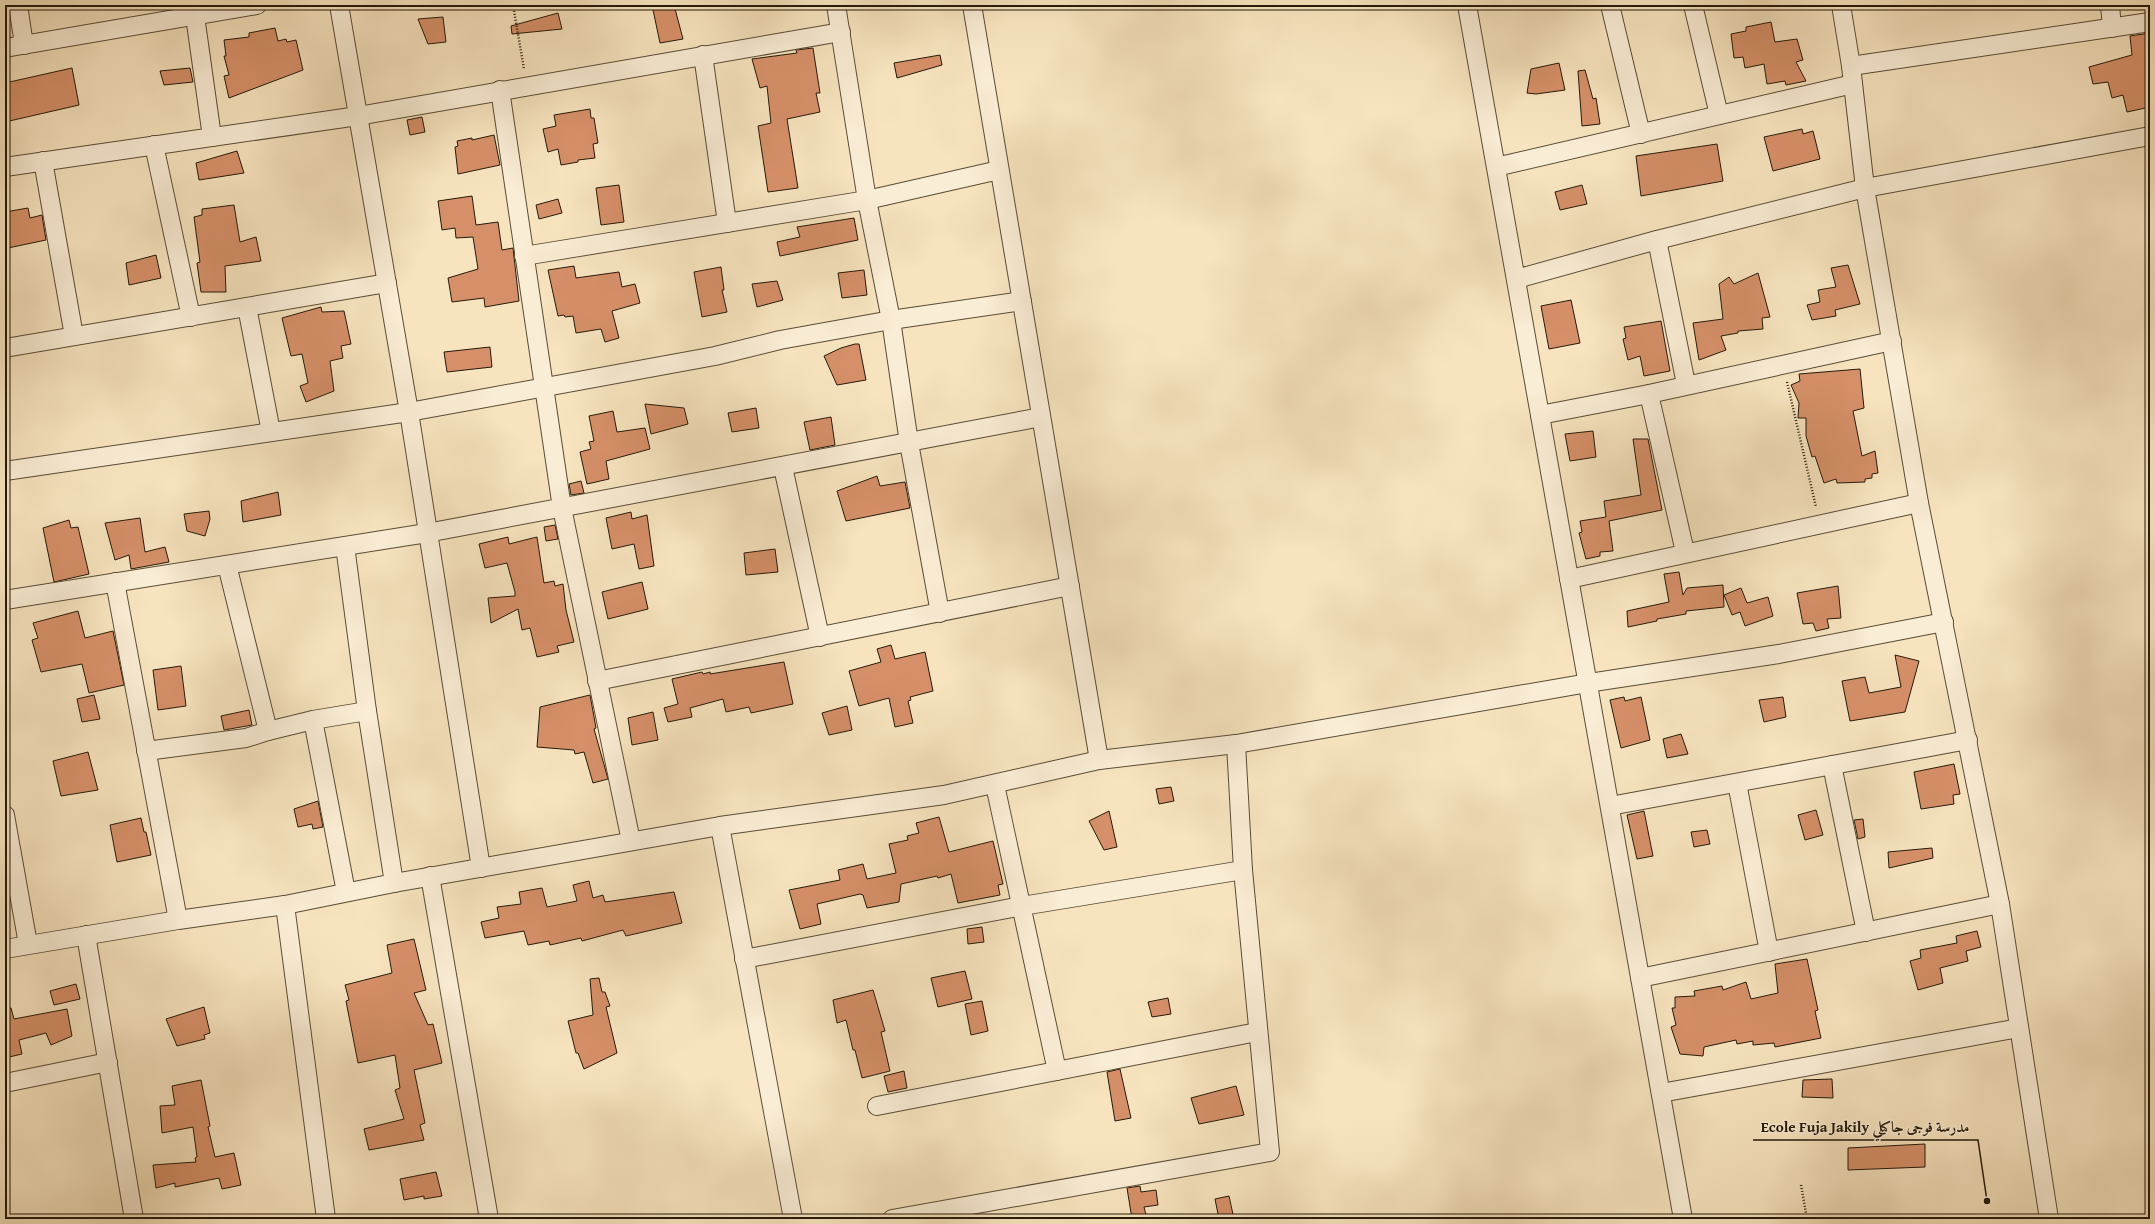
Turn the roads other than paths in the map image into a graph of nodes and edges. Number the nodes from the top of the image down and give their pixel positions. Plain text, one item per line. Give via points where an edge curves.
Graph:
1 (18, 5) edge
2 (257, 5) edge
3 (339, 5) edge
4 (836, 5) edge
5 (972, 5) edge
6 (1467, 5) edge
7 (1610, 5) edge
8 (1693, 5) edge
9 (1841, 5) edge
10 (2110, 5) edge
11 (195, 16) junction
12 (2150, 22) edge
13 (2112, 28) junction
14 (840, 32) junction
15 (24, 45) junction
16 (5, 48) edge
17 (703, 55) junction
18 (1851, 66) junction
19 (1853, 84) junction
20 (500, 90) junction
21 (358, 116) junction
22 (1719, 116) junction
23 (1642, 134) junction
24 (2150, 136) edge
25 (212, 137) junction
26 (154, 145) junction
27 (43, 161) junction
28 (5, 167) edge
29 (1496, 167) junction
30 (1000, 170) junction
31 (1865, 188) junction
32 (867, 200) junction
33 (727, 223) junction
34 (1657, 240) junction
35 (524, 256) junction
36 (1516, 279) junction
37 (386, 283) junction
38 (1022, 301) junction
39 (247, 307) junction
40 (191, 316) junction
41 (891, 320) junction
42 (74, 336) junction
43 (1892, 341) junction
44 (5, 348) edge
45 (1686, 384) junction
46 (544, 386) junction
47 (1649, 394) junction
48 (408, 412) junction
49 (1540, 415) junction
50 (1041, 417) junction
51 (271, 432) junction
52 (909, 443) junction
53 (783, 467) junction
54 (5, 471) edge
55 (1919, 503) junction
56 (562, 508) junction
57 (427, 533) junction
58 (345, 546) junction
59 (1685, 552) junction
60 (227, 565) junction
61 (1569, 579) junction
62 (115, 582) junction
63 (1070, 586) junction
64 (5, 600) edge
65 (940, 613) junction
66 (1944, 622) junction
67 (820, 637) junction
68 (597, 681) junction
69 (1588, 683) junction
70 (367, 711) junction
71 (313, 720) junction
72 (268, 731) junction
73 (1968, 740) junction
74 (1236, 744) junction
75 (146, 751) junction
76 (1099, 760) junction
77 (1832, 765) junction
78 (1737, 783) junction
79 (995, 784) junction
80 (1610, 806) junction
81 (5, 815) edge
82 (720, 826) junction
83 (631, 841) junction
84 (481, 868) junction
85 (1243, 870) junction
86 (430, 876) junction
87 (394, 883) junction
88 (346, 892) junction
89 (285, 904) junction
90 (2000, 904) junction
91 (1022, 906) junction
92 (178, 920) junction
93 (1866, 932) junction
94 (86, 935) junction
95 (28, 944) junction
96 (5, 949) edge
97 (1769, 952) junction
98 (744, 959) junction
99 (1640, 978) junction
100 (2019, 1028) junction
101 (1257, 1032) junction
102 (108, 1062) junction
103 (1057, 1071) junction
104 (5, 1083) edge
105 (1661, 1093) junction
106 (877, 1106) dead end
107 (134, 1219) edge
108 (326, 1219) edge
109 (489, 1219) edge
110 (792, 1219) edge
111 (892, 1219) edge
112 (1683, 1219) edge
113 (2049, 1219) edge

1 - 15 street
2 - 11 street
3 - 21 street
4 - 14 street
5 - 30 street
6 - 29 street
7 - 23 street
8 - 22 street
9 - 18 street
10 - 13 street
11 - 15 street
11 - 25 street
12 - 13 street
13 - 18 street
14 - 17 street
14 - 32 street
15 - 16 street
17 - 20 street
17 - 33 street
18 - 19 street
19 - 22 street
19 - 31 street
20 - 21 street
20 - 35 street
21 - 25 street
21 - 37 street
22 - 23 street
23 - 29 street
24 - 31 street
25 - 26 street
26 - 27 street
26 - 40 street
27 - 28 street
27 - 42 street
29 - 36 street
30 - 32 street
30 - 38 street
31 - 34 street
31 - 43 street
32 - 33 street
32 - 41 street
33 - 35 street
34 - 36 street
34 - 45 street
35 - 46 street
36 - 49 street
37 - 39 street
37 - 48 street
38 - 41 street
38 - 50 street
39 - 40 street
39 - 51 street
40 - 42 street
41 - 46 street via 780,340 715,356
41 - 52 street
42 - 44 street
43 - 45 street
43 - 55 street
45 - 47 street
46 - 48 street
46 - 56 street
47 - 49 street
47 - 59 street
48 - 51 street
48 - 57 street
49 - 61 street
50 - 52 street
50 - 63 street
51 - 54 street
52 - 53 street
52 - 65 street
53 - 56 street
53 - 67 street
55 - 59 street
55 - 66 street
56 - 57 street
56 - 68 street
57 - 58 street
57 - 84 street
58 - 60 street
58 - 70 street
59 - 61 street
60 - 62 street
60 - 72 street
61 - 69 street
62 - 64 street
62 - 75 street
63 - 65 street
63 - 76 street
65 - 67 street
66 - 69 street via 1779,654
66 - 73 street
67 - 68 street
68 - 83 street
69 - 74 street
69 - 80 street
70 - 71 street
70 - 87 street
71 - 72 street
71 - 88 street
72 - 75 street via 246,738
73 - 77 street
73 - 90 street
74 - 76 street
74 - 85 street
75 - 92 street
76 - 79 street
77 - 78 street
77 - 93 street
78 - 80 street
78 - 97 street
79 - 82 street via 944,795
79 - 91 street
80 - 99 street
81 - 95 street
82 - 83 street
82 - 98 street
83 - 84 street
84 - 86 street
85 - 91 street
85 - 101 street
86 - 87 street
86 - 109 street
87 - 88 street
88 - 89 street
89 - 92 street
89 - 108 street
90 - 93 street
90 - 100 street
91 - 98 street
91 - 103 street
92 - 94 street
93 - 97 street
94 - 95 street
94 - 102 street
95 - 96 street
97 - 99 street
98 - 110 street
99 - 105 street
100 - 105 street
100 - 113 street
101 - 103 street
101 - 111 street via 1270,1152
102 - 104 street
102 - 107 street
103 - 106 street
105 - 112 street

